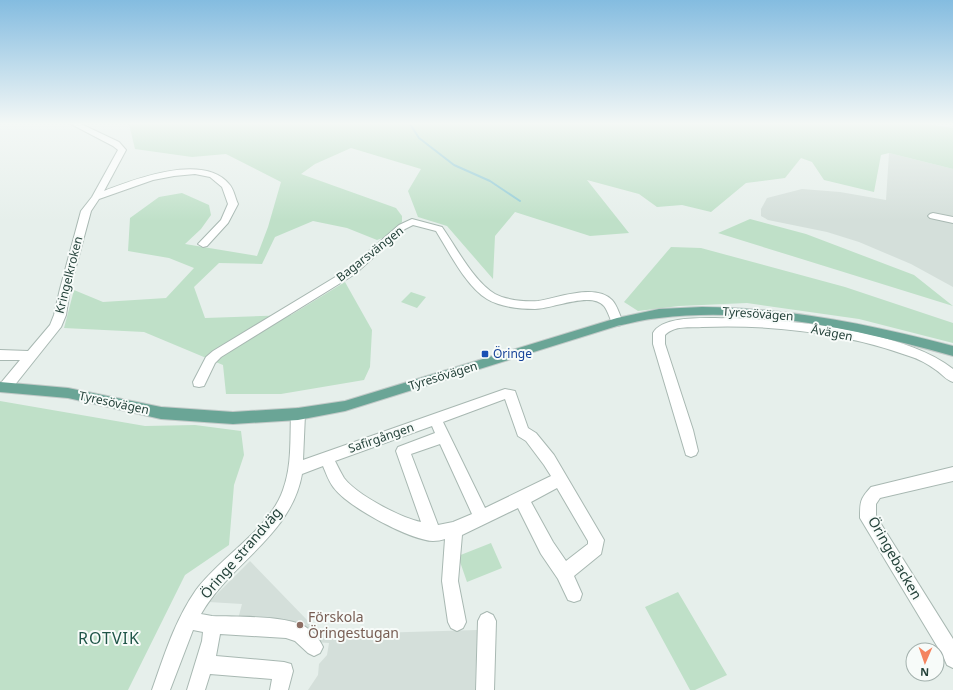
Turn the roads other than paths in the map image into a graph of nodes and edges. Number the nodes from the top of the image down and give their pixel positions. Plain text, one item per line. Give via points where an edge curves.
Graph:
1 (119, 156) edge
2 (96, 197) junction
3 (932, 216) dead end
4 (953, 220) edge
5 (203, 244) dead end
6 (617, 322) junction
7 (953, 351) edge
8 (0, 355) edge
9 (32, 356) junction
10 (953, 377) edge
11 (199, 382) dead end
12 (3, 387) edge
13 (298, 414) junction
14 (435, 419) junction
15 (444, 436) junction
16 (691, 451) dead end
17 (326, 458) junction
18 (296, 470) junction
19 (953, 474) edge
20 (560, 479) junction
21 (521, 499) junction
22 (482, 518) junction
23 (454, 530) junction
24 (433, 533) junction
25 (564, 573) junction
26 (574, 594) dead end
27 (188, 620) junction
28 (486, 621) dead end
29 (457, 622) dead end
30 (212, 625) junction
31 (314, 647) dead end
32 (952, 655) edge
33 (205, 664) junction
34 (161, 690) edge
35 (196, 690) edge
36 (279, 690) edge
37 (485, 690) edge

1 - 2 street, Kringelkroken
2 - 5 street via 171,173 193,171 211,176 221,181 228,189 233,204 219,229
2 - 9 street, Kringelkroken via 86,211 60,315 55,327
3 - 4 street
6 - 7 main road, Tyresövägen via 664,313 709,310 782,314 830,322
6 - 11 street, Bagarsvängen via 608,303 590,295 536,305 512,304 492,297 471,277 439,229 412,222 402,227 351,272 217,354 210,360
6 - 13 main road, Tyresövägen via 345,406
8 - 9 street
9 - 12 street, Kringelkroken
10 - 16 street, Åvägen via 934,362 910,351 828,332 731,322 669,326 659,333 659,344
12 - 13 main road, Tyresövägen via 68,393 162,413 233,418
13 - 18 street, Öringe strandväg
14 - 15 street
14 - 17 street, Safirgången
14 - 20 street, Safirgången via 510,394 523,432 531,437
15 - 22 street
15 - 24 street, Safirgången via 403,451
17 - 18 street, Safirgången
17 - 24 street via 339,483 352,496 372,509 412,528
18 - 27 street, Öringe strandväg via 290,491 277,516 214,581 193,608
19 - 32 street, Öringebacken via 876,492 868,501 868,518
20 - 21 street
20 - 25 street, Safirgången via 596,540 595,548
21 - 22 street
21 - 25 street via 547,548
22 - 23 street
23 - 24 street
23 - 29 street via 450,581
25 - 26 street
27 - 30 street
27 - 34 street, Öringe strandväg
28 - 37 street
30 - 31 street via 286,630 300,634
30 - 33 street
33 - 35 street
33 - 36 street via 284,671

